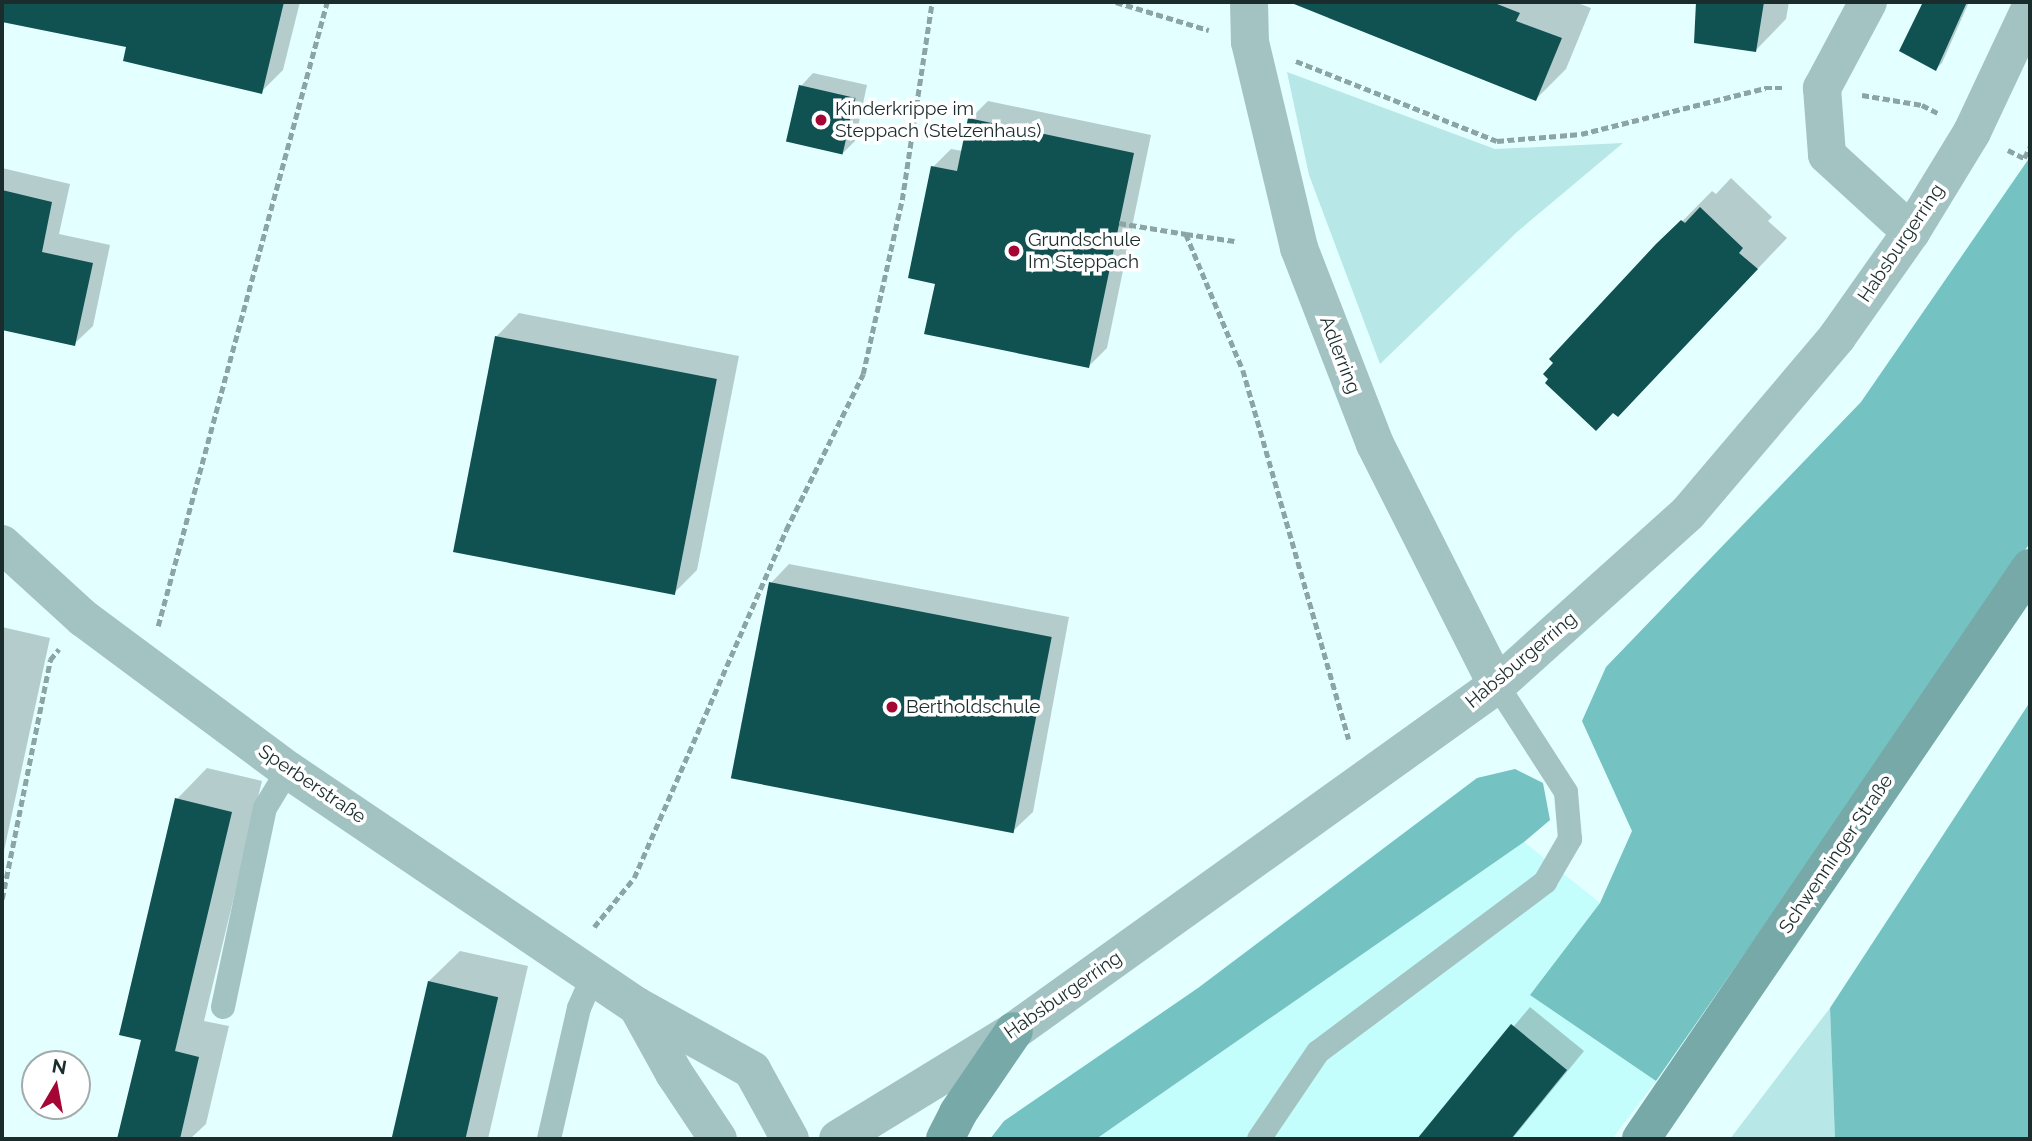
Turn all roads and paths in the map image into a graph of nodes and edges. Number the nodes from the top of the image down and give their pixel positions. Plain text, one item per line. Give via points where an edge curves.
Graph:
1 (327, 2) edge
2 (932, 2) edge
3 (1116, 2) edge
4 (1249, 2) edge
5 (1868, 2) edge
6 (2030, 9) edge
7 (1250, 42) junction
8 (1822, 88) junction
9 (1972, 132) junction
10 (2030, 147) edge
11 (2024, 158) dead end
12 (1119, 223) dead end
13 (1911, 232) junction
14 (1186, 234) junction
15 (1235, 241) dead end
16 (2, 544) edge
17 (2030, 568) edge
18 (83, 618) junction
19 (147, 667) junction
20 (1497, 685) junction
21 (1349, 739) dead end
22 (288, 769) junction
23 (2, 899) edge
24 (594, 927) dead end
25 (594, 974) junction
26 (637, 1006) junction
27 (223, 1007) dead end
28 (1014, 1031) junction
29 (549, 1139) edge
30 (718, 1139) edge
31 (790, 1139) edge
32 (838, 1139) edge
33 (945, 1139) edge
34 (1259, 1139) edge
35 (1641, 1139) edge

1 - 19 path
2 - 24 path via 902,200 863,374 786,530 634,878
3 - 7 path
4 - 7 street, Adlerring
5 - 8 street
6 - 9 street, Habsburgerring
7 - 8 path via 1497,141 1581,134 1765,88
7 - 20 street, Adlerring via 1299,248 1375,444
8 - 9 path via 1922,105
8 - 13 street via 1826,155
9 - 13 street, Habsburgerring
10 - 11 path
12 - 14 path
13 - 20 street, Habsburgerring via 1837,337 1688,513
14 - 15 path
14 - 21 path via 1243,370
16 - 18 street, Sperberstraße
17 - 35 main road, Schwenninger Straße
18 - 19 street, Sperberstraße
18 - 23 path via 50,660
19 - 22 street, Sperberstraße
20 - 28 street, Habsburgerring
20 - 34 lane via 1566,792 1570,839 1545,882 1318,1052
22 - 25 street, Sperberstraße
22 - 27 lane via 265,808
25 - 26 street, Sperberstraße
25 - 29 lane via 579,1008
26 - 30 street, Sperberstraße
26 - 31 street, Sperberstraße via 752,1070
28 - 32 street, Habsburgerring
28 - 33 main road

